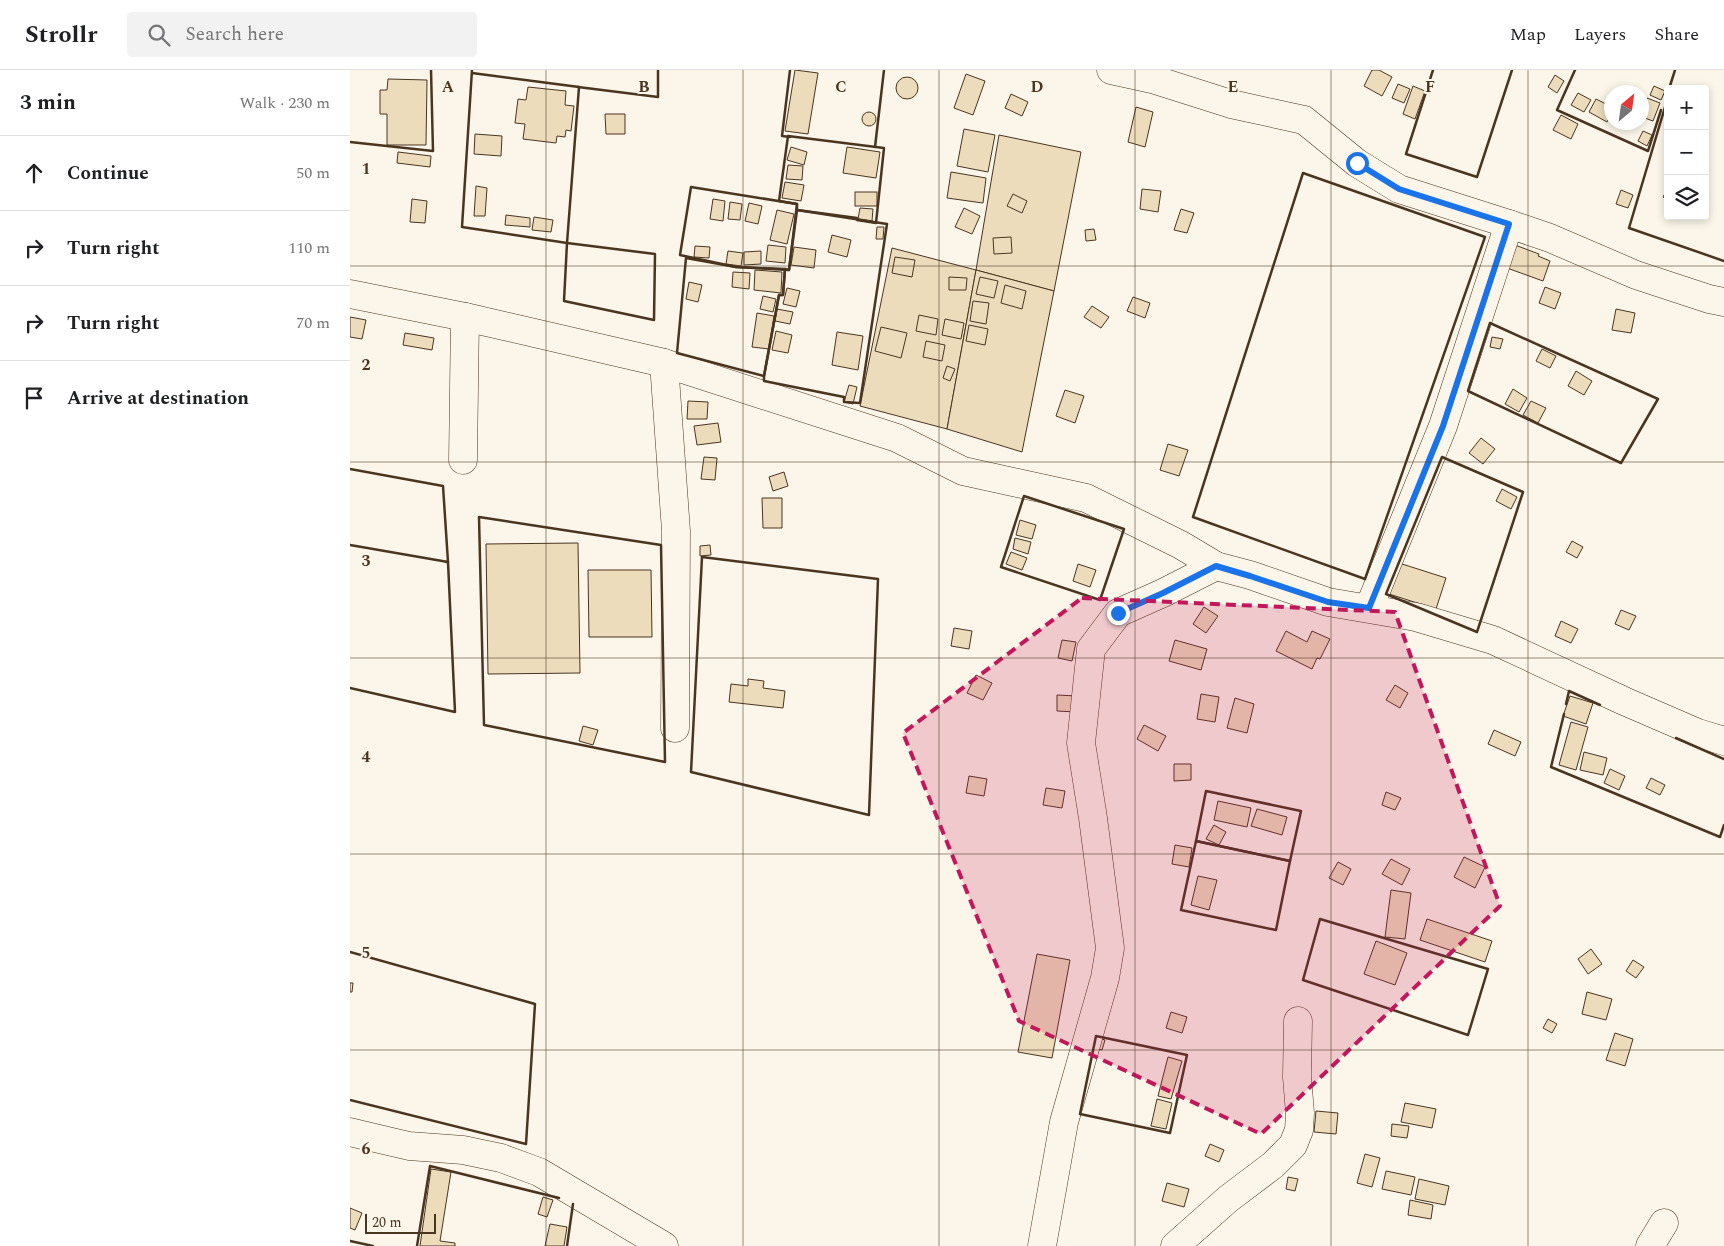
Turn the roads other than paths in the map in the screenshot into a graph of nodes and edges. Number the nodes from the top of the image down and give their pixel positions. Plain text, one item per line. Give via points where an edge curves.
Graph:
1 (1111, 70) edge
2 (1509, 224) junction
3 (350, 294) edge
4 (1724, 302) edge
5 (465, 317) junction
6 (664, 363) junction
7 (463, 460) dead end
8 (1216, 566) junction
9 (1369, 608) junction
10 (675, 728) dead end
11 (1724, 741) edge
12 (1298, 1020) dead end
13 (350, 1132) edge
14 (664, 1246) edge
15 (1042, 1246) edge
16 (1175, 1246) edge

1 - 2 street via 1152,79 1231,104 1304,120 1357,163 1399,189
2 - 4 street via 1636,275
2 - 9 street via 1443,426
3 - 5 street
5 - 6 street
5 - 7 street
6 - 8 street via 897,438 963,471 1086,498
6 - 10 street via 676,531
8 - 9 street via 1328,602
8 - 15 street via 1118,613 1091,649 1081,743 1110,948 1106,978 1064,1122
9 - 11 street via 1416,617 1493,640 1624,701
12 - 16 street via 1300,1113 1299,1130 1293,1145
13 - 14 street via 409,1146 463,1150 524,1166

